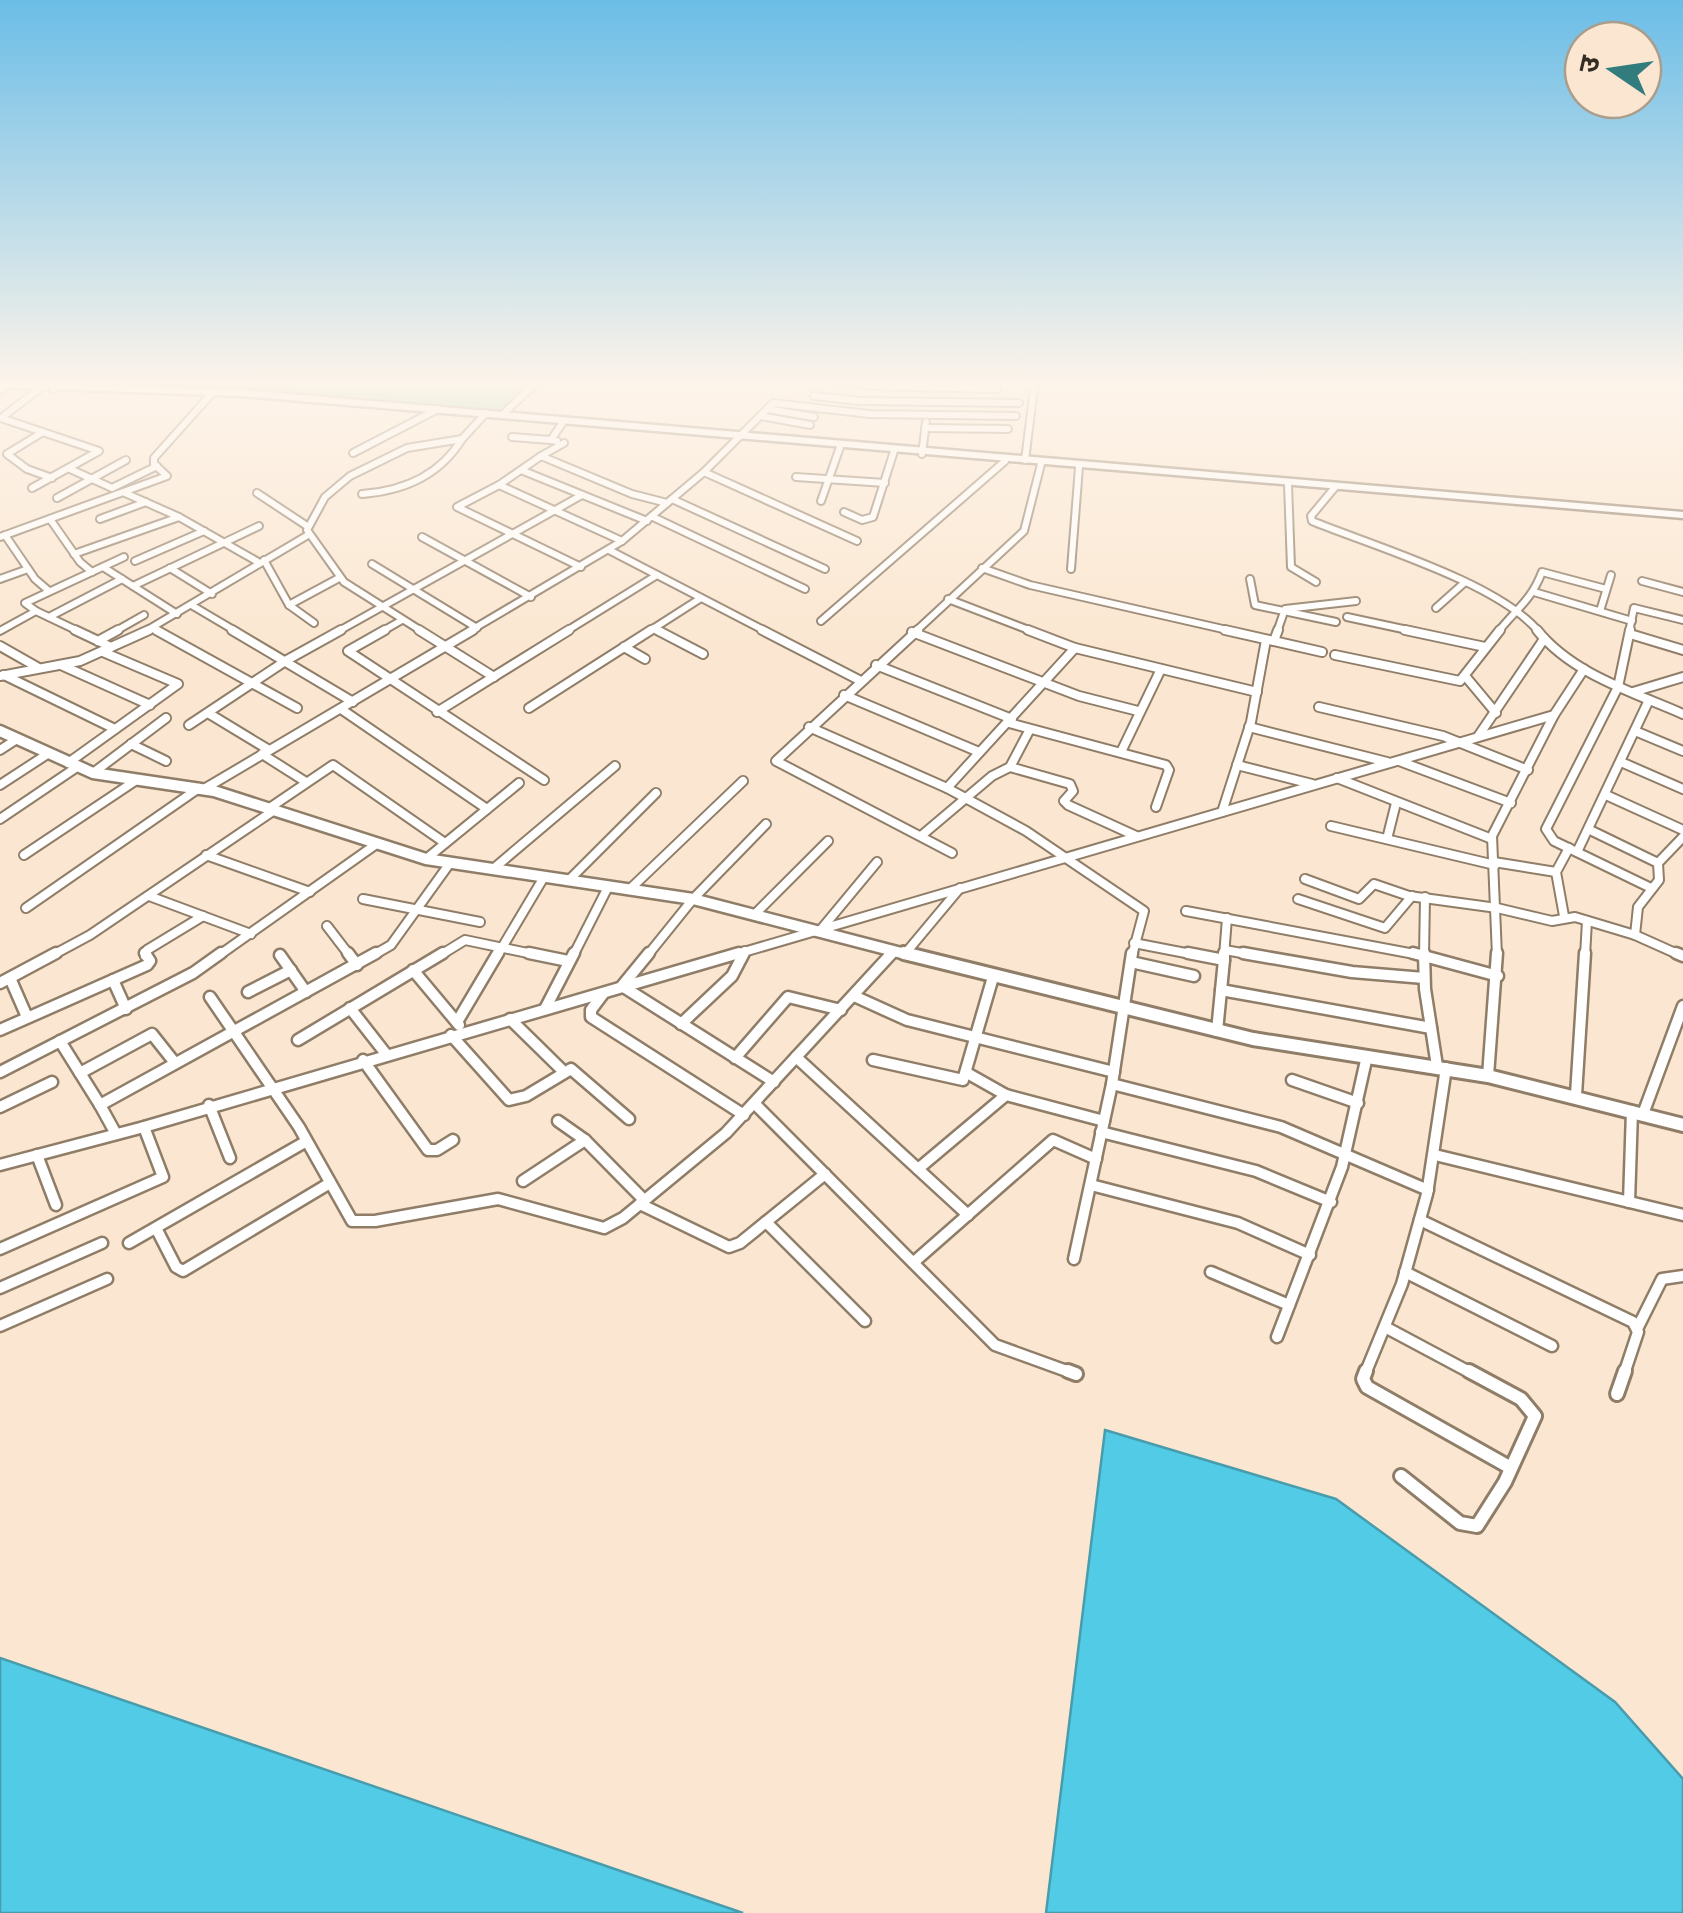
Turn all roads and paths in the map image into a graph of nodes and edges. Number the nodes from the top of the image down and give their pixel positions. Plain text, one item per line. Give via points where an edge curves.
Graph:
1 (31, 470) edge
2 (67, 470) edge
3 (73, 470) edge
4 (108, 470) edge
5 (114, 470) edge
6 (150, 470) edge
7 (162, 470) edge
8 (361, 470) edge
9 (433, 470) edge
10 (521, 470) joint
11 (575, 470) edge
12 (832, 470) edge
13 (888, 470) edge
14 (994, 470) edge
15 (1039, 470) edge
16 (1079, 470) edge
17 (1119, 470) edge
18 (1143, 470) edge
19 (704, 472) joint
20 (796, 477) dead end
21 (52, 478) junction
22 (135, 478) junction
23 (92, 479) junction
24 (829, 480) junction
25 (884, 483) junction
26 (1288, 484) junction
27 (499, 485) junction
28 (1336, 487) junction
29 (32, 488) dead end
30 (125, 493) junction
31 (257, 493) dead end
32 (362, 494) dead end
33 (582, 494) junction
34 (57, 498) dead end
35 (670, 501) junction
36 (822, 501) dead end
37 (146, 502) junction
38 (555, 511) junction
39 (844, 512) dead end
40 (178, 517) junction
41 (1683, 517) edge
42 (50, 519) junction
43 (100, 519) dead end
44 (650, 519) junction
45 (259, 526) dead end
46 (204, 531) junction
47 (308, 531) junction
48 (2, 536) edge
49 (515, 536) junction
50 (422, 538) dead end
51 (622, 541) junction
52 (858, 541) dead end
53 (224, 542) junction
54 (609, 550) junction
55 (74, 554) junction
56 (124, 557) dead end
57 (136, 561) dead end
58 (262, 562) junction
59 (466, 562) junction
60 (372, 564) dead end
61 (103, 567) junction
62 (580, 567) junction
63 (170, 568) junction
64 (982, 568) junction
65 (28, 569) junction
66 (1071, 569) dead end
67 (825, 570) dead end
68 (92, 572) junction
69 (656, 575) junction
70 (1611, 575) dead end
71 (339, 578) junction
72 (122, 579) junction
73 (1250, 579) dead end
74 (0, 580) edge
75 (1642, 581) dead end
76 (1316, 582) dead end
77 (1464, 583) junction
78 (132, 586) junction
79 (805, 589) dead end
80 (1606, 589) junction
81 (49, 591) junction
82 (416, 591) junction
83 (1534, 592) junction
84 (1683, 592) edge
85 (212, 594) junction
86 (531, 596) junction
87 (701, 598) junction
88 (948, 599) junction
89 (1356, 601) dead end
90 (288, 604) junction
91 (193, 606) junction
92 (383, 608) junction
93 (1436, 608) dead end
94 (1515, 610) junction
95 (1283, 611) junction
96 (1600, 611) junction
97 (36, 612) junction
98 (177, 614) junction
99 (144, 615) dead end
100 (1348, 617) dead end
101 (49, 618) junction
102 (402, 620) junction
103 (1683, 620) edge
104 (821, 621) dead end
105 (1632, 621) junction
106 (1336, 622) dead end
107 (314, 624) dead end
108 (153, 628) junction
109 (477, 628) junction
110 (654, 628) junction
111 (0, 631) edge
112 (912, 632) junction
113 (1630, 634) junction
114 (1544, 639) junction
115 (1270, 640) junction
116 (98, 641) junction
117 (0, 646) edge
118 (624, 647) junction
119 (1485, 647) junction
120 (445, 648) junction
121 (1075, 648) junction
122 (107, 650) junction
123 (1683, 650) edge
124 (1322, 652) dead end
125 (703, 654) dead end
126 (1335, 655) dead end
127 (645, 659) dead end
128 (288, 660) junction
129 (61, 665) junction
130 (876, 665) junction
131 (38, 668) junction
132 (1161, 669) junction
133 (1584, 669) junction
134 (2, 676) edge
135 (494, 677) junction
136 (1466, 677) junction
137 (1683, 677) edge
138 (390, 680) junction
139 (859, 680) junction
140 (254, 681) junction
141 (1042, 684) junction
142 (1618, 687) junction
143 (1257, 692) junction
144 (1631, 692) junction
145 (844, 694) junction
146 (1649, 700) junction
147 (353, 702) junction
148 (150, 705) junction
149 (1319, 707) dead end
150 (297, 708) dead end
151 (529, 708) dead end
152 (341, 709) junction
153 (1138, 711) junction
154 (437, 712) junction
155 (208, 713) junction
156 (1496, 713) junction
157 (1683, 714) edge
158 (1554, 715) junction
159 (166, 718) dead end
160 (1010, 721) junction
161 (189, 724) dead end
162 (809, 727) junction
163 (1249, 728) junction
164 (116, 729) junction
165 (0, 731) edge
166 (1029, 731) junction
167 (1635, 731) junction
168 (1479, 735) junction
169 (17, 739) junction
170 (1460, 742) junction
171 (130, 744) junction
172 (0, 750) edge
173 (1683, 751) edge
174 (266, 752) junction
175 (979, 752) junction
176 (1121, 752) junction
177 (48, 753) junction
178 (166, 761) dead end
179 (1392, 761) junction
180 (1621, 762) junction
181 (73, 765) junction
182 (1237, 765) junction
183 (616, 766) dead end
184 (1010, 767) junction
185 (1528, 770) junction
186 (93, 773) junction
187 (1336, 778) junction
188 (544, 780) dead end
189 (136, 781) junction
190 (306, 782) junction
191 (743, 782) dead end
192 (519, 783) dead end
193 (0, 785) edge
194 (1312, 785) junction
195 (202, 788) junction
196 (947, 788) junction
197 (1683, 789) edge
198 (656, 793) dead end
199 (1606, 796) junction
200 (964, 798) junction
201 (1396, 803) junction
202 (1511, 803) junction
203 (1156, 806) dead end
204 (487, 809) junction
205 (271, 810) junction
206 (1222, 812) junction
207 (0, 819) edge
208 (766, 824) dead end
209 (1331, 826) dead end
210 (1590, 830) junction
211 (1683, 833) edge
212 (921, 836) junction
213 (1136, 836) junction
214 (1387, 839) junction
215 (1492, 840) junction
216 (828, 841) dead end
217 (445, 843) junction
218 (375, 844) junction
219 (1573, 850) junction
220 (952, 853) dead end
221 (24, 854) dead end
222 (206, 855) junction
223 (1066, 856) junction
224 (426, 859) junction
225 (877, 862) dead end
226 (450, 863) junction
227 (1658, 863) junction
228 (1495, 864) junction
229 (493, 869) junction
230 (1556, 872) junction
231 (544, 878) junction
232 (1305, 879) dead end
233 (568, 880) junction
234 (608, 887) junction
235 (960, 888) junction
236 (1652, 888) junction
237 (629, 890) junction
238 (310, 892) junction
239 (148, 896) junction
240 (1412, 896) junction
241 (1425, 898) junction
242 (693, 899) junction
243 (1298, 899) dead end
244 (363, 900) dead end
245 (26, 908) dead end
246 (1497, 908) junction
247 (417, 910) junction
248 (1186, 911) dead end
249 (754, 914) junction
250 (203, 916) junction
251 (1564, 916) junction
252 (1227, 918) junction
253 (1587, 921) junction
254 (480, 922) dead end
255 (327, 926) dead end
256 (817, 930) junction
257 (251, 934) junction
258 (1635, 935) junction
259 (1134, 943) junction
260 (504, 945) junction
261 (745, 951) junction
262 (899, 954) junction
263 (280, 955) dead end
264 (1224, 955) junction
265 (1423, 955) junction
266 (1683, 956) edge
267 (645, 960) junction
268 (568, 961) junction
269 (1131, 962) junction
270 (357, 965) junction
271 (291, 970) junction
272 (413, 970) junction
273 (672, 972) junction
274 (1194, 976) dead end
275 (1498, 976) junction
276 (993, 977) junction
277 (1424, 978) junction
278 (112, 980) junction
279 (5, 981) edge
280 (622, 986) junction
281 (1221, 990) junction
282 (605, 991) junction
283 (248, 992) dead end
284 (306, 992) junction
285 (854, 996) junction
286 (210, 997) dead end
287 (1683, 1006) edge
288 (350, 1008) junction
289 (545, 1008) junction
290 (126, 1009) junction
291 (841, 1010) junction
292 (1125, 1010) junction
293 (27, 1017) junction
294 (510, 1019) junction
295 (457, 1022) junction
296 (681, 1024) junction
297 (1431, 1028) junction
298 (0, 1030) edge
299 (232, 1031) junction
300 (1217, 1031) junction
301 (465, 1032) junction
302 (451, 1036) junction
303 (977, 1037) junction
304 (298, 1040) dead end
305 (60, 1042) junction
306 (386, 1054) junction
307 (1367, 1056) junction
308 (796, 1057) junction
309 (735, 1058) junction
310 (363, 1060) junction
311 (872, 1060) dead end
312 (175, 1062) junction
313 (1442, 1067) junction
314 (562, 1070) junction
315 (0, 1072) edge
316 (967, 1072) junction
317 (80, 1073) junction
318 (1488, 1076) junction
319 (1113, 1078) junction
320 (1292, 1080) dead end
321 (52, 1082) dead end
322 (774, 1082) junction
323 (274, 1089) junction
324 (1006, 1095) junction
325 (1576, 1096) junction
326 (1358, 1103) junction
327 (754, 1104) junction
328 (100, 1105) junction
329 (209, 1106) junction
330 (0, 1107) edge
331 (1638, 1113) junction
332 (744, 1116) junction
333 (628, 1119) dead end
334 (558, 1120) dead end
335 (1683, 1125) edge
336 (144, 1126) junction
337 (1102, 1126) junction
338 (116, 1134) junction
339 (453, 1140) dead end
340 (585, 1140) junction
341 (305, 1142) junction
342 (1346, 1153) junction
343 (36, 1155) junction
344 (1435, 1155) junction
345 (230, 1158) dead end
346 (1096, 1158) junction
347 (0, 1165) edge
348 (918, 1169) junction
349 (826, 1174) junction
350 (523, 1181) dead end
351 (330, 1183) junction
352 (1091, 1185) junction
353 (1428, 1190) junction
354 (642, 1202) junction
355 (1331, 1202) junction
356 (1629, 1202) junction
357 (56, 1205) dead end
358 (968, 1215) junction
359 (1683, 1215) edge
360 (1420, 1220) junction
361 (766, 1222) junction
362 (156, 1228) junction
363 (130, 1243) dead end
364 (102, 1244) dead end
365 (0, 1249) edge
366 (1310, 1255) junction
367 (1074, 1259) dead end
368 (914, 1262) junction
369 (1211, 1272) dead end
370 (1405, 1272) junction
371 (1683, 1276) edge
372 (107, 1279) dead end
373 (0, 1288) edge
374 (1289, 1305) junction
375 (865, 1321) dead end
376 (0, 1326) edge
377 (1385, 1327) junction
378 (1638, 1327) junction
379 (1277, 1337) dead end
380 (1552, 1346) dead end
381 (1076, 1374) dead end
382 (1617, 1394) dead end
383 (1512, 1468) junction
384 (1401, 1476) dead end

1 - 21 street
2 - 21 street
3 - 23 street
4 - 23 street
5 - 22 street
6 - 22 street
7 - 30 street via 167,476
8 - 47 street via 335,487
9 - 32 street via 393,490
10 - 27 street
10 - 33 street
11 - 35 street via 632,494
12 - 24 street
13 - 25 street
14 - 104 street
15 - 64 street via 1027,526
16 - 66 street
17 - 26 main road
18 - 28 main road
19 - 35 street
19 - 52 street
20 - 24 street
21 - 29 street
22 - 23 street via 112,488
23 - 34 street
24 - 25 street
24 - 36 street
25 - 39 street via 870,520
26 - 28 main road
26 - 76 street via 1291,566
27 - 38 street
27 - 49 street via 457,506
28 - 41 main road
28 - 77 street via 1312,522
30 - 37 street
30 - 42 street
31 - 47 street
33 - 38 street
33 - 44 street
35 - 44 street
35 - 67 street
37 - 40 street
37 - 43 street
38 - 49 street
38 - 51 street
40 - 46 street
40 - 55 street
42 - 48 street
42 - 55 street
44 - 51 street
44 - 79 street
45 - 53 street
46 - 53 street
46 - 57 street
47 - 58 street
47 - 71 street
48 - 65 street
49 - 59 street
49 - 62 street
50 - 59 street
51 - 54 street
53 - 58 street
53 - 63 street
54 - 62 street
54 - 69 street
55 - 68 street
56 - 61 street
58 - 85 street
58 - 90 street
59 - 82 street
59 - 86 street
60 - 82 street
61 - 68 street
61 - 72 street
62 - 86 street
63 - 78 street
63 - 85 street
64 - 88 street
64 - 115 street
65 - 74 street
65 - 81 street
68 - 81 street
69 - 87 street
69 - 135 street
70 - 80 street
71 - 90 street
71 - 92 street
72 - 78 street
72 - 101 street
73 - 95 street via 1252,603
75 - 84 street
77 - 93 street
77 - 94 street
78 - 98 street
80 - 83 street via 1544,572
80 - 96 street
81 - 97 street via 24,604
82 - 92 street
82 - 109 street
83 - 94 street
83 - 96 street
85 - 91 street
86 - 109 street
87 - 110 street
87 - 139 street
88 - 112 street
88 - 121 street
89 - 95 street
90 - 107 street
91 - 98 street
91 - 128 street
92 - 102 street
92 - 128 street
94 - 114 street
94 - 119 street
95 - 106 street
95 - 115 street
96 - 105 street
97 - 101 street
97 - 111 street
98 - 108 street
99 - 116 street
100 - 119 street
101 - 116 street
102 - 120 street
102 - 138 street via 348,651
103 - 105 street via 1636,607
105 - 113 street
108 - 122 street
108 - 140 street
109 - 120 street
110 - 118 street
110 - 125 street
112 - 130 street
112 - 141 street
113 - 123 street
113 - 142 street
114 - 133 street
114 - 156 street
115 - 124 street
115 - 143 street
116 - 122 street
117 - 131 street
118 - 127 street
118 - 151 street
119 - 136 street
120 - 135 street
120 - 138 street
121 - 132 street
121 - 141 street
122 - 129 street
122 - 148 street via 178,684
126 - 136 street via 1460,682
128 - 140 street
128 - 147 street
129 - 131 street
129 - 148 street
130 - 139 street
130 - 160 street
131 - 134 street
132 - 143 street
132 - 153 street
133 - 142 street
133 - 158 street
134 - 164 street
135 - 154 street
136 - 156 street
137 - 144 street
138 - 147 street
138 - 154 street
139 - 145 street
140 - 150 street
140 - 155 street
141 - 153 street
141 - 160 street
142 - 144 street
142 - 219 street via 1546,829
143 - 163 street
144 - 146 street
145 - 162 street
145 - 175 street
146 - 157 street
146 - 167 street
147 - 152 street
148 - 164 street
149 - 170 street
152 - 174 street
152 - 204 street
153 - 176 street
154 - 188 street
155 - 161 street
155 - 174 street
156 - 168 street
158 - 168 street
158 - 185 street
159 - 171 street
160 - 166 street
160 - 175 street
162 - 196 street
162 - 212 street via 778,763
163 - 179 street
163 - 182 street
164 - 181 street
165 - 169 street
166 - 176 street
166 - 184 street
167 - 173 street
167 - 180 street
168 - 170 street
169 - 172 street
169 - 177 street
170 - 179 street
170 - 185 street
171 - 178 street
171 - 186 street
174 - 190 street
174 - 195 street
175 - 196 street
176 - 203 street via 1168,767
177 - 181 street
177 - 193 street
179 - 187 street
179 - 202 street
180 - 197 street
180 - 199 street
181 - 186 street
181 - 207 street
182 - 194 street
182 - 206 street
183 - 229 street
184 - 200 street
184 - 213 street via 1070,784 1068,805
185 - 202 street
186 - 189 street
187 - 194 street
187 - 201 street
189 - 195 street
189 - 221 street
190 - 205 street
190 - 217 street via 336,766
191 - 237 street
192 - 204 street
194 - 206 street
195 - 205 street
195 - 245 street
196 - 200 street
198 - 233 street
199 - 210 street
199 - 211 street
200 - 212 street
200 - 223 street
201 - 214 street
201 - 215 street
202 - 215 street
204 - 217 street
205 - 218 street
205 - 222 street
206 - 213 street
208 - 242 street
209 - 214 street
210 - 219 street
210 - 227 street
211 - 227 street
212 - 220 street
213 - 223 street
214 - 228 street
215 - 228 street
216 - 249 street
217 - 224 street
218 - 224 street
218 - 238 street
219 - 230 street
219 - 236 street
222 - 238 street
222 - 239 street
223 - 235 street
223 - 259 street via 1142,908
224 - 226 street
225 - 256 street
226 - 229 street
226 - 247 street
227 - 236 street
228 - 230 street
228 - 246 street
229 - 231 street
230 - 251 street
231 - 233 street
231 - 260 street
232 - 240 street via 1359,899 1374,884
233 - 234 street
234 - 237 street
234 - 268 street
235 - 256 street
235 - 262 street
236 - 258 street via 1638,907
237 - 242 street
238 - 257 street
239 - 250 street
239 - 279 street
240 - 241 street
240 - 243 street via 1386,928
241 - 246 street
241 - 265 street
242 - 249 street
242 - 267 street
244 - 247 street
246 - 251 street via 1552,921
246 - 275 street
247 - 254 street
247 - 270 street via 398,939
248 - 252 street
249 - 256 street
250 - 257 street
250 - 278 street via 147,950 147,964
251 - 253 street
252 - 264 street
252 - 265 street
253 - 258 street
253 - 325 street
255 - 270 street
256 - 261 street
256 - 262 street
257 - 290 street
258 - 266 street
259 - 264 street
259 - 269 street
260 - 268 street
260 - 272 street via 466,940
260 - 295 street
261 - 273 street
261 - 296 street via 732,976
262 - 276 street
262 - 285 street
263 - 271 street
264 - 277 street
264 - 281 street
265 - 275 street
265 - 277 street
267 - 273 street
267 - 280 street
268 - 289 street
269 - 274 street
269 - 292 street
270 - 284 street
271 - 283 street
271 - 284 street
272 - 288 street
272 - 295 street
273 - 280 street
275 - 318 street
276 - 292 street
276 - 303 street
277 - 297 street
278 - 290 street
278 - 293 street
279 - 293 street
280 - 282 street
280 - 296 street
281 - 297 street
281 - 300 street
282 - 289 street
282 - 332 street via 591,1018
284 - 299 street
285 - 291 street
285 - 303 street via 884,1012
286 - 299 street
287 - 331 street
288 - 304 street
288 - 306 street
289 - 294 street
290 - 305 street
291 - 308 street
291 - 309 street via 788,997
292 - 300 street
292 - 319 street
293 - 298 street
294 - 301 street
294 - 314 street
295 - 301 street
296 - 309 street
297 - 313 street
299 - 312 street
299 - 323 street
300 - 307 street
301 - 302 street
302 - 306 street
302 - 314 street via 509,1100 521,1099
303 - 316 street
303 - 319 street
305 - 315 street
305 - 317 street
306 - 310 street
307 - 313 street
307 - 326 street
308 - 322 street
308 - 348 street
309 - 322 street
310 - 323 street
310 - 339 street via 428,1150
311 - 316 street via 952,1080
312 - 317 street via 152,1034
312 - 328 street
313 - 318 street
313 - 344 street
314 - 333 street via 576,1072
316 - 324 street
317 - 328 street
318 - 325 street
319 - 337 street
319 - 342 street
320 - 326 street
321 - 330 street
322 - 327 street
323 - 329 street
323 - 341 street
324 - 337 street
324 - 348 street
325 - 331 street
326 - 342 street
327 - 332 street
327 - 349 street
328 - 338 street
329 - 336 street
329 - 345 street
331 - 335 street
331 - 356 street
332 - 354 street
334 - 340 street
336 - 338 street
336 - 365 street via 162,1177
337 - 346 street
337 - 355 street via 1256,1171
338 - 343 street
340 - 350 street
340 - 354 street
341 - 351 street
341 - 362 street
342 - 353 street
342 - 355 street
343 - 347 street
343 - 357 street
344 - 353 street
344 - 356 street
346 - 352 street
346 - 358 street via 1056,1138
348 - 358 street
349 - 361 street
349 - 368 street
351 - 354 street via 357,1223 498,1199 604,1228
351 - 362 street via 183,1271
352 - 366 street via 1238,1223
352 - 367 street
353 - 360 street
354 - 361 street via 729,1247
355 - 366 street
356 - 359 street
358 - 368 street
360 - 370 street
360 - 378 street
361 - 375 street
362 - 363 street
364 - 373 street
366 - 374 street
368 - 381 street via 996,1345
369 - 374 street
370 - 377 street
370 - 380 street
371 - 378 street via 1662,1279
372 - 376 street
374 - 379 street
377 - 383 street via 1365,1373 1367,1387
377 - 383 street via 1528,1403 1536,1422
378 - 382 street
383 - 384 street via 1492,1507 1472,1527

